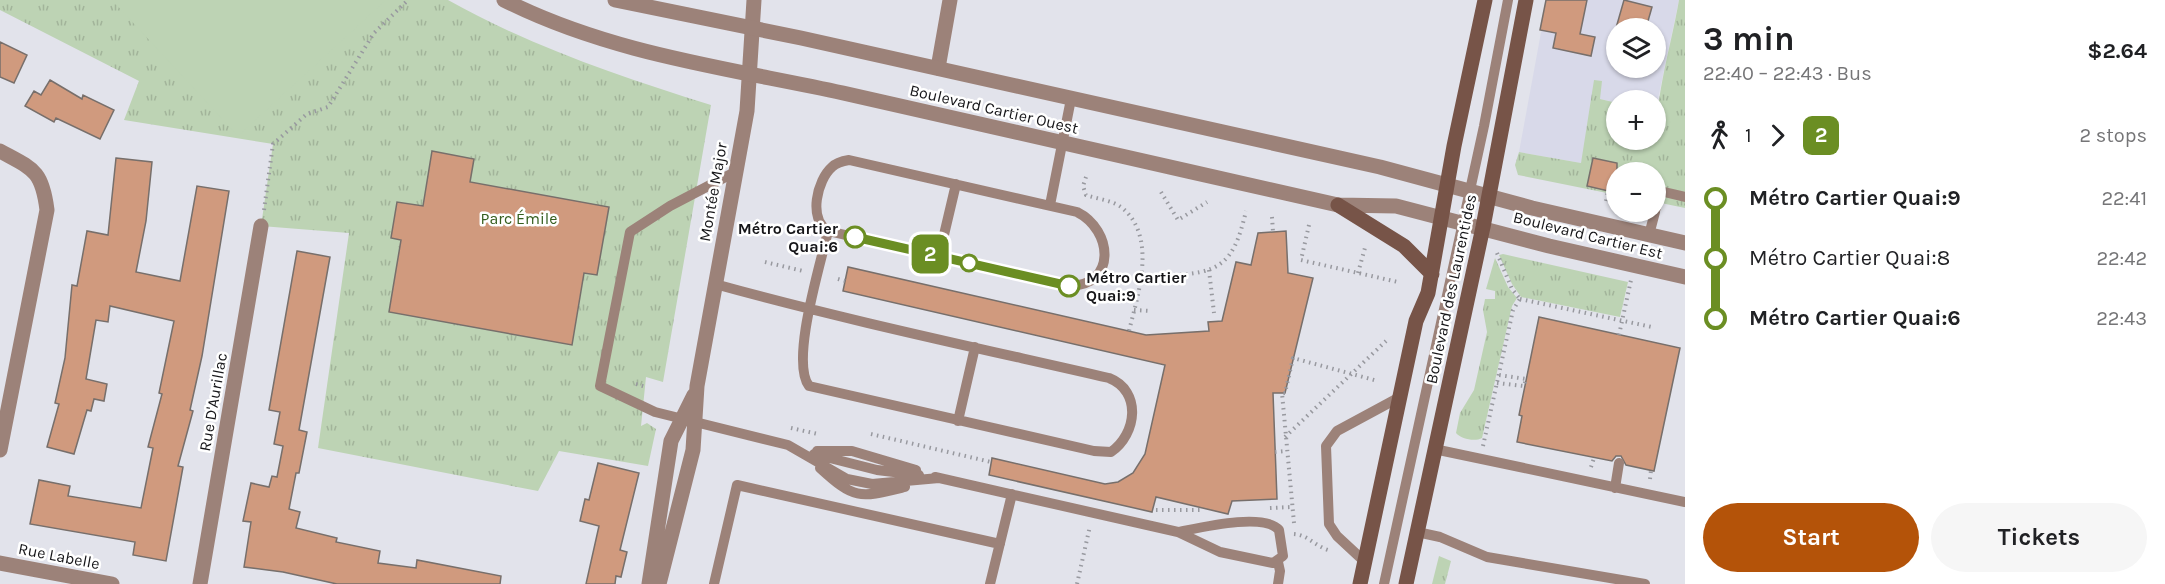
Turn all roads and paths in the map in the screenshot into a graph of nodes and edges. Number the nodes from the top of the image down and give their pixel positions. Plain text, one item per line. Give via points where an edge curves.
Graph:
1 (408, 0) edge
2 (504, 0) edge
3 (615, 0) edge
4 (754, 0) edge
5 (950, 0) edge
6 (1485, 0) edge
7 (1508, 0) edge
8 (1526, 0) edge
9 (753, 28) junction
10 (938, 68) junction
11 (750, 73) junction
12 (1071, 99) junction
13 (1062, 143) junction
14 (0, 151) edge
15 (735, 172) junction
16 (1086, 177) dead end
17 (1448, 183) junction
18 (956, 184) junction
19 (1469, 190) junction
20 (1161, 192) dead end
21 (1666, 192) edge
22 (1490, 196) junction
23 (1685, 197) edge
24 (1207, 202) dead end
25 (1050, 205) junction
26 (1338, 206) junction
27 (1246, 211) dead end
28 (1443, 216) junction
29 (1272, 217) dead end
30 (1463, 221) junction
31 (1653, 222) edge
32 (1309, 225) dead end
33 (261, 226) joint
34 (1483, 227) junction
35 (828, 231) junction
36 (1273, 232) dead end
37 (1649, 235) junction
38 (1685, 243) edge
39 (1366, 244) dead end
40 (1497, 253) dead end
41 (939, 256) junction
42 (765, 262) dead end
43 (1209, 270) junction
44 (803, 271) dead end
45 (1358, 273) junction
46 (1432, 274) junction
47 (1168, 275) dead end
48 (1685, 277) edge
49 (838, 279) dead end
50 (1631, 280) dead end
51 (845, 281) dead end
52 (1398, 282) dead end
53 (715, 284) junction
54 (1448, 291) junction
55 (1520, 299) junction
56 (811, 308) junction
57 (1134, 310) junction
58 (1151, 311) dead end
59 (1214, 313) dead end
60 (1623, 321) junction
61 (1652, 327) dead end
62 (1129, 331) dead end
63 (1619, 334) dead end
64 (1386, 341) dead end
65 (975, 347) junction
66 (1350, 374) junction
67 (1499, 375) junction
68 (1378, 381) dead end
69 (1497, 383) junction
70 (636, 384) dead end
71 (646, 387) dead end
72 (1400, 397) junction
73 (688, 420) junction
74 (958, 421) junction
75 (871, 434) dead end
76 (1285, 437) junction
77 (1483, 444) dead end
78 (1434, 449) junction
79 (0, 450) edge
80 (802, 451) junction
81 (1286, 451) junction
82 (1275, 452) dead end
83 (1594, 458) dead end
84 (991, 462) dead end
85 (1619, 463) dead end
86 (1591, 467) dead end
87 (1651, 470) dead end
88 (939, 478) junction
89 (1650, 479) dead end
90 (1616, 488) junction
91 (1012, 494) junction
92 (1685, 502) edge
93 (1153, 510) dead end
94 (1209, 510) dead end
95 (1090, 525) dead end
96 (1178, 532) junction
97 (1417, 532) junction
98 (1294, 534) junction
99 (1294, 543) dead end
100 (1000, 544) junction
101 (1337, 553) dead end
102 (1278, 562) junction
103 (1365, 562) junction
104 (0, 563) edge
105 (112, 584) edge
106 (200, 584) edge
107 (649, 584) edge
108 (659, 584) edge
109 (714, 584) edge
110 (990, 584) edge
111 (1077, 584) edge
112 (1278, 584) edge
113 (1360, 584) edge
114 (1384, 584) edge
115 (1406, 584) edge
116 (1645, 584) edge

1 - 33 path via 374,33 327,107 306,114 273,144
2 - 11 street, Boulevard Cartier Ouest via 572,31 602,40
3 - 9 street, Boulevard Cartier Ouest
4 - 9 street, Montée Major
5 - 10 street
6 - 17 main road, Boulevard des Laurentides
7 - 19 lane, Boulevard des Laurentides
8 - 22 main road, Boulevard des Laurentides
9 - 10 street, Boulevard Cartier Ouest
9 - 11 street, Montée Major
10 - 12 street, Boulevard Cartier Ouest
11 - 13 street, Boulevard Cartier Ouest
11 - 15 street, Montée Major
12 - 13 lane
12 - 17 street, Boulevard Cartier Ouest
13 - 25 lane
13 - 26 street, Boulevard Cartier Ouest
14 - 79 street via 30,167 44,183 47,210
15 - 53 street, Montée Major
15 - 73 lane via 630,232 600,386 655,412
16 - 57 path via 1086,195 1120,206 1138,230 1141,273
17 - 19 street, Boulevard Cartier Ouest
17 - 28 main road, Boulevard des Laurentides
18 - 25 lane
18 - 35 lane via 844,161 826,174 818,195 817,215
18 - 41 lane
19 - 22 street, Boulevard Cartier Ouest
19 - 30 lane, Boulevard des Laurentides
20 - 24 path via 1178,220
21 - 23 lane
22 - 34 main road, Boulevard des Laurentides
22 - 37 street, Boulevard Cartier Est
25 - 41 lane via 1085,216 1101,233 1103,260 1098,275 1088,283 1069,286
26 - 28 street, Boulevard Cartier Ouest via 1396,206
26 - 46 main road via 1404,246
27 - 43 path via 1233,249
28 - 30 street, Boulevard Cartier Ouest
28 - 46 main road, Boulevard des Laurentides
29 - 36 path
30 - 34 street, Boulevard Cartier Ouest
30 - 54 lane, Boulevard des Laurentides
31 - 37 lane
32 - 45 path via 1301,260
33 - 106 street, Rue D'Aurillac
34 - 48 street, Boulevard Cartier Est
34 - 78 main road, Boulevard des Laurentides
35 - 41 lane
35 - 56 lane
37 - 38 street, Boulevard Cartier Est
39 - 45 path
40 - 55 path
42 - 44 path
43 - 47 path
43 - 59 path
45 - 52 path
46 - 54 lane, Boulevard des Laurentides
46 - 72 main road, Boulevard des Laurentides via 1416,321
49 - 51 path
50 - 60 path
53 - 56 lane
53 - 73 street, Montée Major
54 - 114 lane, Boulevard des Laurentides
55 - 60 path
55 - 67 path via 1513,310
56 - 65 lane
56 - 74 lane via 801,357 801,369 809,386
57 - 58 path
57 - 62 path
60 - 61 path
60 - 63 path
64 - 66 path
65 - 74 lane
65 - 74 lane via 1116,381 1129,392 1130,419 1121,444 1102,453
66 - 68 path
66 - 76 path
66 - 76 path via 1293,358 1282,393
67 - 69 path
67 - 69 path via 1526,379 1524,387
69 - 77 path
70 - 71 path
72 - 103 main road, Boulevard des Laurentides
72 - 103 lane via 1337,431 1326,446 1327,519 1337,536
73 - 80 lane
73 - 107 street, Montée Major via 670,450
73 - 108 street, Montée Major via 693,450
75 - 84 path
76 - 81 path
78 - 90 lane
78 - 97 main road, Boulevard des Laurentides
80 - 88 lane via 877,470
80 - 88 lane via 844,490 870,496
81 - 82 path
81 - 98 path
83 - 86 path
85 - 90 lane
87 - 89 path
88 - 91 lane
90 - 92 lane
91 - 96 lane
91 - 100 lane
93 - 94 path
95 - 111 path
96 - 102 lane via 1220,552
96 - 102 lane via 1224,524 1269,523 1281,534 1283,556
97 - 115 main road, Boulevard des Laurentides
97 - 116 lane via 1440,537 1487,557
98 - 99 path
98 - 101 path
100 - 109 lane via 737,485
100 - 110 lane
102 - 112 lane
103 - 113 main road, Boulevard des Laurentides
104 - 105 street, Rue Labelle

